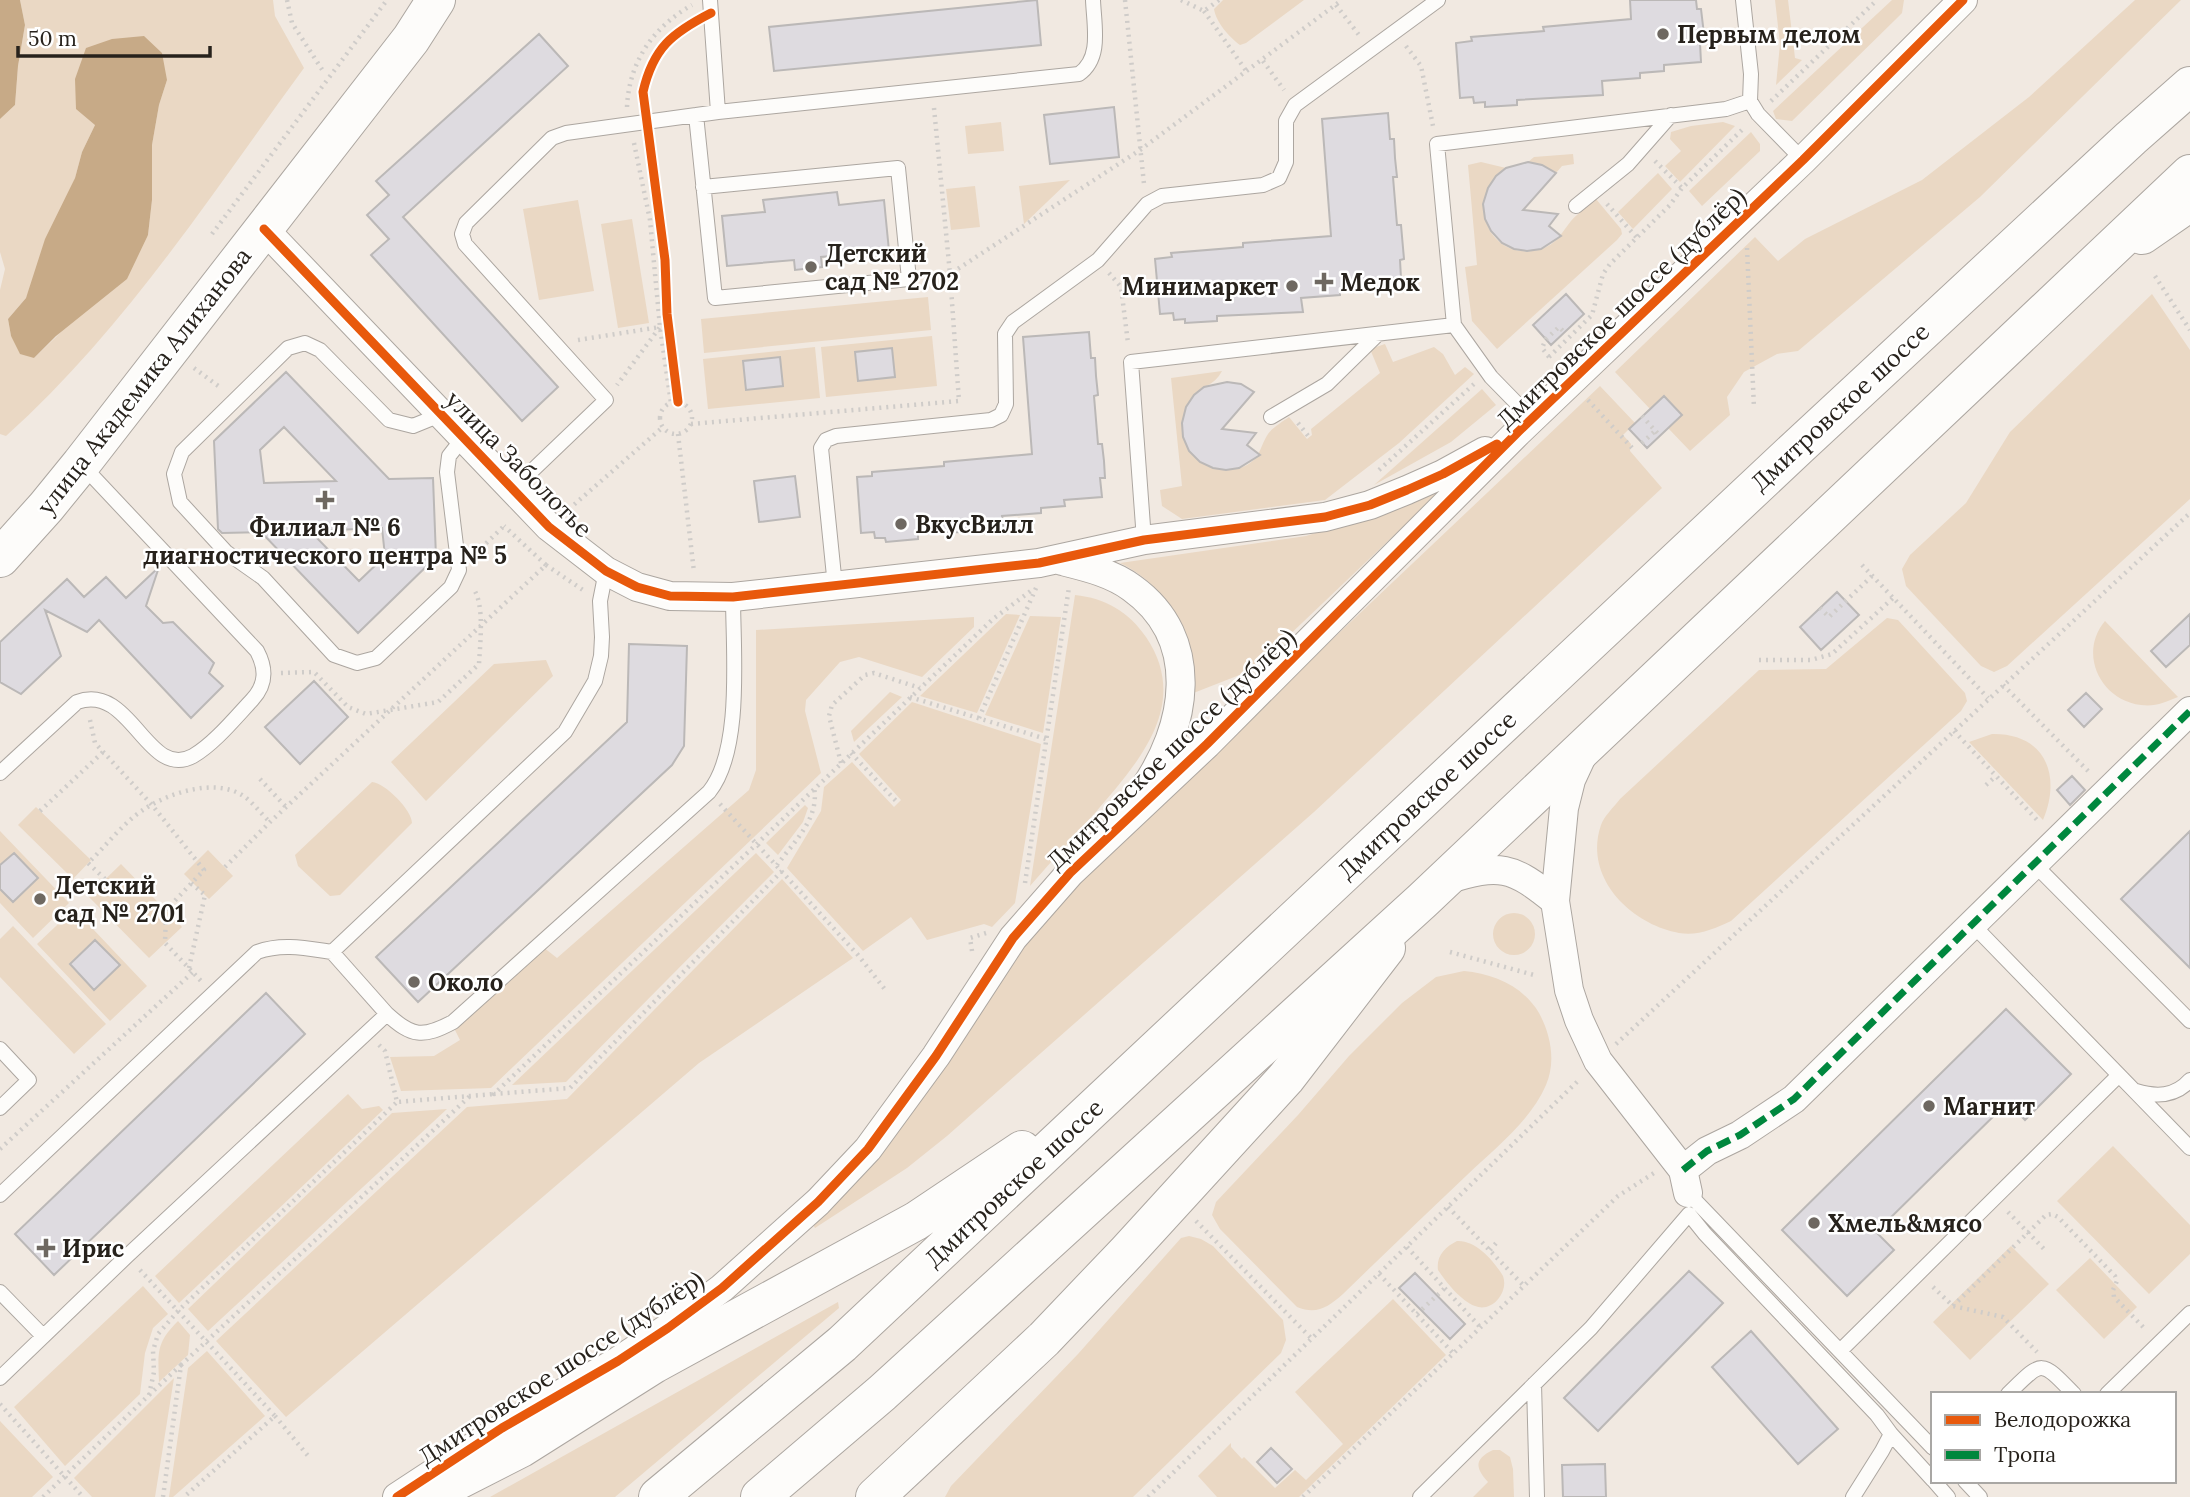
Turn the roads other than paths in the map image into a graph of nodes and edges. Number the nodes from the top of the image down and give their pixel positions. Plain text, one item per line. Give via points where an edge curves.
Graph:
1 (436, 0) edge
2 (710, 0) edge
3 (1093, 0) edge
4 (1438, 0) edge
5 (1743, 0) edge
6 (1963, 0) edge
7 (2190, 70) edge
8 (2190, 86) edge
9 (1754, 108) junction
10 (718, 112) junction
11 (696, 115) junction
12 (1671, 115) junction
13 (2131, 138) junction
14 (1803, 160) junction
15 (2190, 174) edge
16 (703, 187) junction
17 (2190, 202) edge
18 (1576, 206) dead end
19 (264, 229) junction
20 (2089, 272) junction
21 (1454, 325) junction
22 (1378, 334) junction
23 (440, 415) junction
24 (1271, 417) dead end
25 (1525, 425) junction
26 (463, 438) junction
27 (82, 464) junction
28 (513, 489) junction
29 (1144, 540) junction
30 (0, 558) edge
31 (1045, 570) junction
32 (606, 571) junction
33 (835, 586) junction
34 (733, 597) junction
35 (2190, 711) edge
36 (1588, 744) junction
37 (0, 773) edge
38 (1114, 832) junction
39 (2034, 864) junction
40 (1433, 890) junction
41 (1555, 901) junction
42 (1973, 925) junction
43 (332, 952) junction
44 (2187, 1013) edge
45 (387, 1014) junction
46 (0, 1049) edge
47 (1143, 1062) junction
48 (2119, 1075) junction
49 (2190, 1080) edge
50 (2134, 1091) junction
51 (0, 1108) edge
52 (2190, 1148) edge
53 (1687, 1192) junction
54 (0, 1195) edge
55 (0, 1292) edge
56 (2190, 1313) edge
57 (42, 1335) junction
58 (1840, 1351) junction
59 (0, 1378) edge
60 (1534, 1384) junction
61 (2010, 1392) edge
62 (2072, 1392) edge
63 (2109, 1392) edge
64 (1891, 1434) junction
65 (1931, 1446) edge
66 (1931, 1479) edge
67 (1935, 1483) edge
68 (1967, 1483) edge
69 (397, 1497) edge
70 (425, 1497) edge
71 (658, 1497) edge
72 (760, 1497) edge
73 (876, 1497) edge
74 (1420, 1497) edge
75 (1537, 1497) edge
76 (1853, 1497) edge
77 (1948, 1497) edge
78 (1980, 1497) edge

1 - 19 main road, улица Академика Алиханова
2 - 10 lane
3 - 10 lane via 1093,59 1079,75
4 - 33 lane via 1295,105 1286,121 1286,162 1279,178 1162,196 1147,204 1098,260 1013,322 1005,334 1006,404 1001,415 991,420 826,440 821,448
5 - 9 lane
6 - 14 street, Дмитровское шоссе (дублёр)
7 - 13 main road
8 - 13 main road, Дмитровское шоссе
9 - 12 lane
9 - 14 lane
10 - 11 lane
11 - 16 lane
11 - 28 lane via 566,132 552,138 466,223 465,244 606,400
12 - 18 lane via 1628,164
12 - 21 lane via 1437,144
13 - 47 main road, Дмитровское шоссе
14 - 25 street, Дмитровское шоссе (дублёр)
15 - 20 main road
16 - 16 lane via 715,298 909,279 898,168
17 - 20 main road
19 - 23 street, улица Заболотье
19 - 27 main road, улица Академика Алиханова
20 - 36 main road
21 - 22 lane
21 - 25 lane
22 - 24 lane via 1327,384
22 - 29 lane via 1131,362
23 - 26 street, улица Заболотье
23 - 26 lane via 413,426 389,421 320,350 305,343 288,348 182,452 174,474 180,502 226,552 263,578 334,655 357,663 376,658 451,587 459,570 447,472 449,456
25 - 29 street, улица Заболотье via 1443,474 1370,505 1290,523
25 - 38 street, Дмитровское шоссе (дублёр)
26 - 28 street, улица Заболотье
27 - 30 main road, улица Академика Алиханова
27 - 37 lane via 257,650 265,674 256,696 192,757 165,757 106,700 91,697 78,702
28 - 32 street, улица Заболотье via 549,527
29 - 31 street, улица Заболотье
31 - 33 street, улица Заболотье
31 - 38 street via 1111,576 1132,587 1164,623 1178,660 1181,702 1170,745
32 - 34 street, улица Заболотье via 637,587 670,596
32 - 43 lane via 595,681 565,732
33 - 34 street, улица Заболотье
34 - 45 lane via 730,746 722,772 709,792 453,1022 432,1033 418,1033 401,1027
35 - 39 street
36 - 40 main road
36 - 41 street via 1564,808
38 - 69 street, Дмитровское шоссе (дублёр) via 1070,873 1013,938 868,1149 761,1255 648,1341
39 - 42 street
39 - 44 lane
40 - 41 street via 1480,871 1502,869 1527,878
40 - 72 main road via 882,1393
40 - 73 main road via 1286,1078 1127,1252 1044,1339
41 - 53 street via 1569,990 1579,1020 1598,1061
42 - 48 lane
42 - 53 street via 1794,1099 1749,1130 1707,1151
43 - 45 lane
43 - 54 lane via 287,946 257,952
45 - 57 lane
46 - 51 lane via 29,1080
47 - 70 main road, Дмитровское шоссе (дублёр) via 916,1221 654,1364 521,1448
47 - 71 main road, Дмитровское шоссе via 842,1344
48 - 50 lane
48 - 58 lane
49 - 50 lane via 2172,1093 2154,1096
50 - 52 lane
53 - 58 lane
53 - 60 lane via 1591,1328
53 - 64 lane via 1715,1244
55 - 57 lane
56 - 63 lane
57 - 59 lane
58 - 65 lane
60 - 74 lane
60 - 75 lane
61 - 62 lane via 2042,1367
64 - 66 lane
64 - 76 lane
67 - 77 lane
68 - 78 lane

